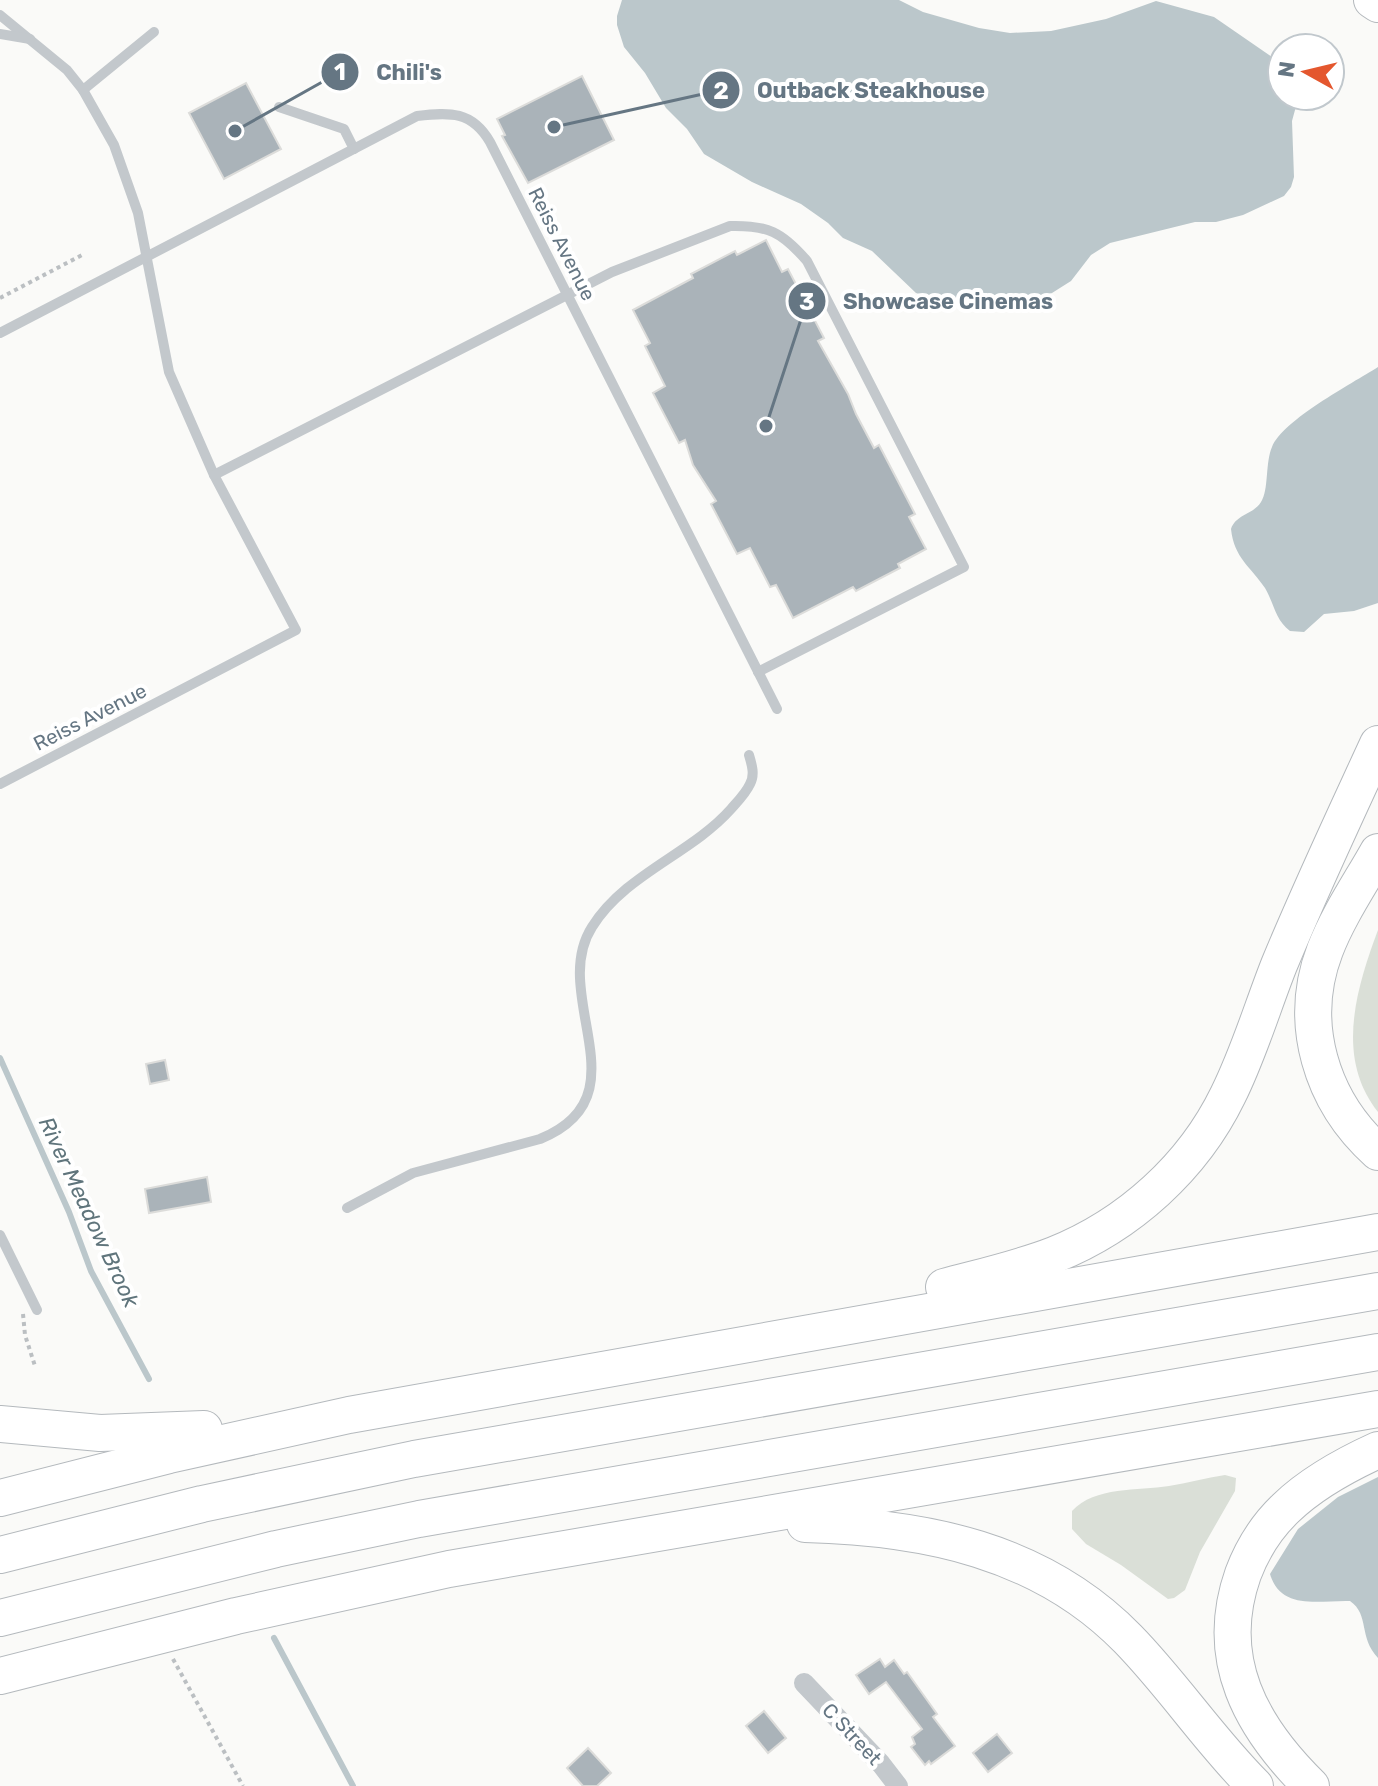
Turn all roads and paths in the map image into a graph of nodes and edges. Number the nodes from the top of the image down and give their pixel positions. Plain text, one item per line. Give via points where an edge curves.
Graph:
1 (1372, 0) edge
2 (1378, 4) edge
3 (0, 15) edge
4 (154, 32) dead end
5 (0, 34) edge
6 (30, 39) junction
7 (83, 90) junction
8 (279, 107) dead end
9 (354, 149) junction
10 (84, 254) dead end
11 (148, 256) junction
12 (567, 295) junction
13 (0, 298) edge
14 (0, 333) edge
15 (214, 475) junction
16 (758, 672) junction
17 (777, 709) dead end
18 (1378, 744) edge
19 (749, 755) dead end
20 (1378, 768) edge
21 (0, 784) edge
22 (1378, 852) edge
23 (1325, 859) junction
24 (1378, 1152) edge
25 (347, 1208) dead end
26 (1378, 1232) edge
27 (0, 1235) edge
28 (28, 1291) junction
29 (1378, 1291) edge
30 (37, 1310) dead end
31 (707, 1350) junction
32 (1378, 1352) edge
33 (35, 1366) dead end
34 (1378, 1409) edge
35 (349, 1415) junction
36 (0, 1424) edge
37 (1378, 1450) edge
38 (0, 1498) edge
39 (668, 1532) junction
40 (0, 1555) edge
41 (0, 1618) edge
42 (173, 1659) dead end
43 (0, 1676) edge
44 (804, 1683) dead end
45 (243, 1786) edge
46 (898, 1786) edge
47 (1255, 1786) edge
48 (1311, 1786) edge

1 - 2 highway
3 - 6 lane, Reiss Avenue
4 - 7 lane
5 - 6 lane
6 - 7 lane, Reiss Avenue
7 - 11 lane, Reiss Avenue via 123,167
8 - 9 lane via 344,129
9 - 11 lane, Reiss Avenue
9 - 12 lane, Reiss Avenue via 417,116 466,116 478,123
10 - 13 path
11 - 14 lane, Reiss Avenue
11 - 15 lane, Reiss Avenue via 169,372
12 - 15 lane, Reiss Avenue
12 - 16 lane, Reiss Avenue
12 - 16 lane via 730,226 772,230 790,241 807,261 964,567
15 - 21 lane, Reiss Avenue via 296,630
16 - 17 lane, Reiss Avenue
18 - 23 highway
19 - 25 lane via 752,782 723,818 627,888 589,931 580,980 592,1075 584,1106 572,1121 540,1139 413,1173
20 - 23 highway
22 - 24 highway via 1325,950 1314,1011 1317,1052 1327,1084 1351,1125
23 - 31 highway via 1223,1106 1190,1156 1139,1205 1088,1238 1027,1265
26 - 31 highway
27 - 28 lane
28 - 30 lane
28 - 33 path via 23,1322
29 - 40 highway via 400,1461
31 - 35 highway
32 - 41 highway via 419,1519
34 - 39 highway
35 - 36 highway via 140,1433
35 - 38 highway
37 - 48 highway via 1328,1476 1284,1509 1256,1546 1234,1607 1236,1667 1248,1703 1280,1754
39 - 43 highway via 335,1593
39 - 47 highway via 804,1524 885,1529 949,1539 1026,1567 1068,1589 1110,1622
42 - 45 path
44 - 46 street, C Street

